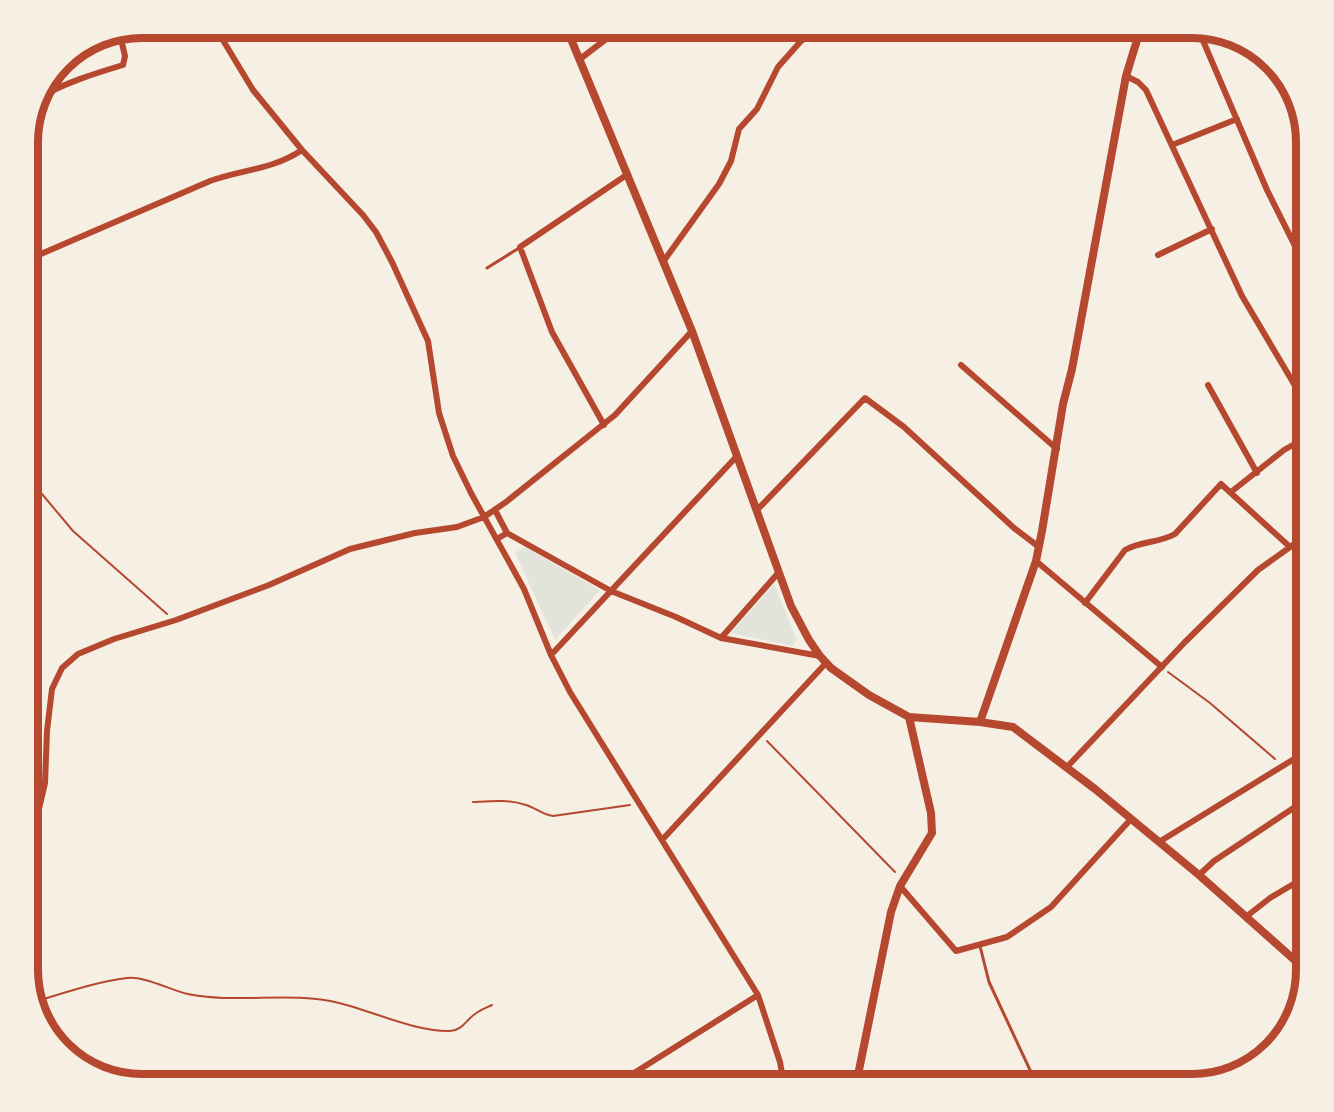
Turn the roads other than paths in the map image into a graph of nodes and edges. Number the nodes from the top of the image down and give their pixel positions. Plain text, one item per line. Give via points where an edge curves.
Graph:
1 (222, 38) edge
2 (571, 38) edge
3 (608, 38) edge
4 (806, 38) edge
5 (1138, 38) edge
6 (1202, 38) edge
7 (121, 39) edge
8 (580, 59) junction
9 (1126, 76) junction
10 (51, 90) edge
11 (1237, 119) junction
12 (1172, 145) junction
13 (302, 150) junction
14 (628, 174) junction
15 (1212, 229) junction
16 (520, 247) junction
17 (1296, 248) edge
18 (38, 255) edge
19 (1158, 255) dead end
20 (663, 262) junction
21 (487, 268) dead end
22 (692, 331) junction
23 (961, 365) dead end
24 (1208, 385) dead end
25 (1296, 387) edge
26 (604, 425) junction
27 (1296, 443) edge
28 (1057, 449) junction
29 (737, 456) junction
30 (1257, 473) junction
31 (1231, 492) junction
32 (495, 510) junction
33 (757, 510) junction
34 (484, 517) junction
35 (507, 533) junction
36 (496, 539) junction
37 (1296, 543) edge
38 (1039, 547) junction
39 (1290, 547) junction
40 (1035, 561) junction
41 (779, 572) junction
42 (611, 591) junction
43 (1085, 603) junction
44 (721, 638) junction
45 (551, 655) junction
46 (823, 660) junction
47 (1161, 667) junction
48 (909, 717) junction
49 (980, 722) junction
50 (1296, 757) edge
51 (1067, 767) junction
52 (1296, 806) edge
53 (38, 813) edge
54 (1131, 819) junction
55 (662, 840) junction
56 (1159, 842) junction
57 (1198, 875) junction
58 (902, 883) junction
59 (1296, 883) edge
60 (1247, 916) junction
61 (979, 945) junction
62 (1296, 961) edge
63 (758, 995) junction
64 (632, 1074) edge
65 (782, 1074) edge
66 (858, 1074) edge
67 (1032, 1074) edge

1 - 13 street via 253,90
2 - 8 street
3 - 8 street
4 - 20 street via 778,67 757,109 739,129 731,161 719,184
5 - 9 street
6 - 11 street
7 - 10 street via 126,56 123,64
8 - 14 street
9 - 12 street via 1146,90
9 - 28 street
11 - 12 street
11 - 17 street
12 - 15 street
13 - 18 street via 266,168 210,181
13 - 34 street via 363,214 392,262 428,341 439,413 453,456
14 - 16 street
14 - 20 street
15 - 19 street
15 - 25 street via 1242,296
16 - 21 lane
16 - 26 street via 552,332
20 - 22 street
22 - 26 street
22 - 29 street
23 - 28 street
24 - 30 street
26 - 32 street
27 - 30 street
28 - 38 street
29 - 33 street
29 - 42 street
30 - 31 street
31 - 39 street
31 - 43 street via 1221,484 1175,534 1125,550
32 - 34 street
32 - 35 street
33 - 38 street via 865,398 904,427
33 - 41 street
34 - 36 street
34 - 53 street via 457,527 415,532 350,549 269,585 78,654 62,668 52,689 45,783
35 - 36 street
35 - 42 street
36 - 45 street via 524,589
37 - 39 street
38 - 40 street
39 - 47 street via 1258,570
40 - 43 street
40 - 49 street
41 - 44 street
41 - 46 street via 799,622
42 - 44 street
42 - 45 street
43 - 47 street
44 - 46 street
45 - 55 street
46 - 48 street via 869,695
46 - 55 street via 761,735
47 - 51 street
48 - 49 street
48 - 58 street via 932,832
49 - 51 street via 1013,727
50 - 56 street
51 - 54 street
52 - 57 street
54 - 56 street
54 - 61 street via 1051,907 1007,937
55 - 63 street
56 - 57 street
57 - 60 street
58 - 61 street via 956,951
58 - 66 street via 891,912
59 - 60 street
60 - 62 street
61 - 67 lane via 989,982
63 - 64 street
63 - 65 street

